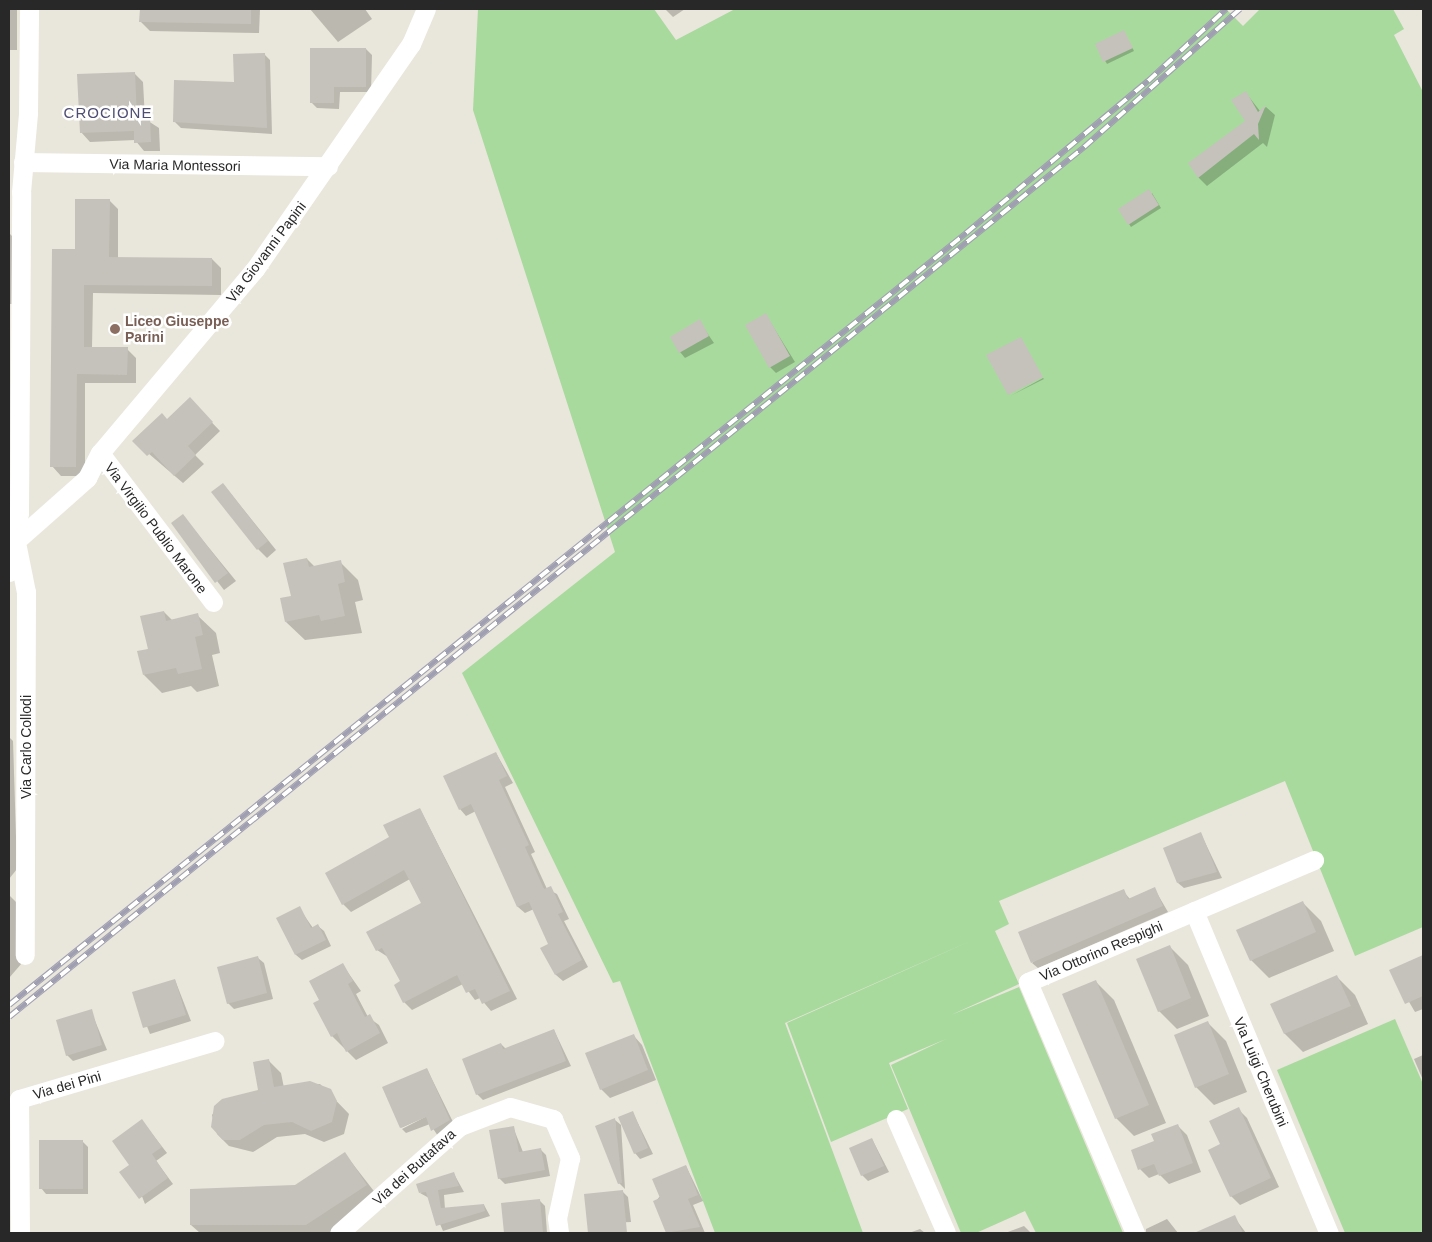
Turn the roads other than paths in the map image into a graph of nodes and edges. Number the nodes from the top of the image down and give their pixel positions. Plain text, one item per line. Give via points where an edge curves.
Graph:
1 (29, 9) edge
2 (426, 9) edge
3 (23, 162) junction
4 (328, 166) junction
5 (15, 199) edge
6 (100, 453) junction
7 (17, 540) junction
8 (9, 572) edge
9 (213, 602) dead end
10 (1314, 860) dead end
11 (1194, 911) junction
12 (25, 956) dead end
13 (215, 1041) dead end
14 (896, 1119) dead end
15 (20, 1233) edge
16 (339, 1233) edge
17 (559, 1233) edge
18 (946, 1233) edge
19 (1135, 1233) edge
20 (1329, 1233) edge

1 - 3 street
2 - 4 street, Via Giovanni Papini via 411,44
3 - 4 street, Via Maria Montessori
3 - 5 street
4 - 6 street, Via Giovanni Papini via 244,284
5 - 7 street
6 - 7 street, Via Giovanni Papini via 87,478
6 - 9 street, Via Virgilio Publio Marone
7 - 8 street
7 - 12 street, Via Carlo Collodi via 26,592
10 - 11 street, Via Ottorino Respighi
11 - 19 street, Via Ottorino Respighi via 1028,982
11 - 20 street, Via Luigi Cherubini
13 - 15 street, Via dei Pini via 19,1099
14 - 18 street
16 - 17 street, Via dei Buttafava via 460,1126 510,1107 553,1119 570,1158 557,1218

